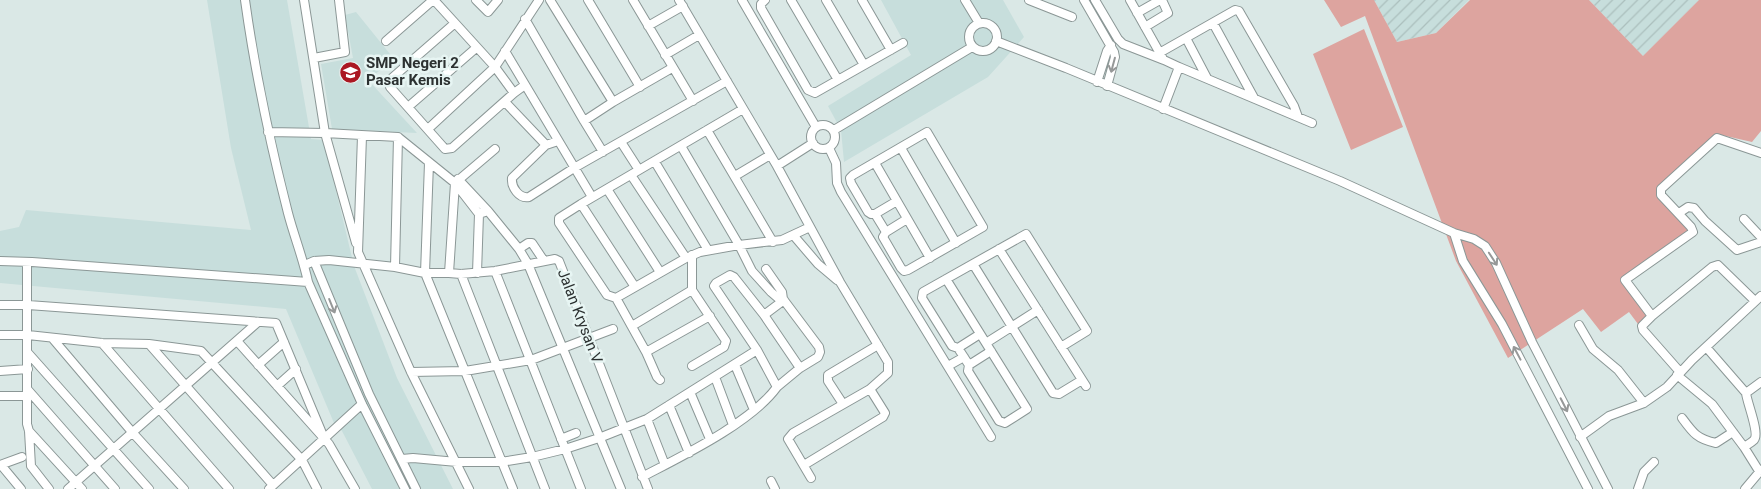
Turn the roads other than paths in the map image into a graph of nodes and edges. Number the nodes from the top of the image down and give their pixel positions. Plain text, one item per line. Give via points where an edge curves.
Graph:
1 (255, 0) edge
2 (304, 0) edge
3 (338, 0) edge
4 (434, 0) edge
5 (477, 0) edge
6 (498, 0) edge
7 (539, 0) edge
8 (550, 0) edge
9 (588, 0) edge
10 (633, 0) edge
11 (742, 0) edge
12 (765, 0) edge
13 (791, 0) edge
14 (826, 0) edge
15 (862, 0) edge
16 (964, 0) edge
17 (1029, 0) edge
18 (1053, 0) edge
19 (1084, 0) edge
20 (1095, 0) edge
21 (1130, 0) edge
22 (1161, 0) edge
23 (245, 1) edge
24 (681, 3) edge
25 (1045, 7) junction
26 (1137, 13) junction
27 (1072, 17) dead end
28 (525, 19) junction
29 (454, 23) junction
30 (979, 23) junction
31 (1213, 23) junction
32 (648, 26) junction
33 (1145, 28) junction
34 (699, 35) junction
35 (1186, 38) junction
36 (386, 41) dead end
37 (996, 41) junction
38 (903, 43) dead end
39 (1111, 45) junction
40 (972, 47) junction
41 (476, 48) junction
42 (891, 50) junction
43 (505, 51) junction
44 (665, 55) junction
45 (1162, 56) junction
46 (314, 58) junction
47 (864, 65) junction
48 (495, 68) junction
49 (672, 68) junction
50 (1179, 68) junction
51 (1207, 78) junction
52 (838, 80) junction
53 (726, 81) junction
54 (1097, 82) junction
55 (525, 85) junction
56 (1107, 86) junction
57 (640, 87) junction
58 (514, 93) junction
59 (1254, 98) junction
60 (693, 101) junction
61 (505, 102) junction
62 (613, 102) junction
63 (408, 107) junction
64 (743, 109) junction
65 (1162, 109) junction
66 (1298, 117) junction
67 (584, 121) junction
68 (1312, 123) dead end
69 (816, 127) junction
70 (428, 129) junction
71 (707, 130) junction
72 (834, 130) junction
73 (268, 132) junction
74 (326, 133) junction
75 (362, 136) junction
76 (398, 137) junction
77 (558, 140) junction
78 (621, 142) junction
79 (813, 143) junction
80 (546, 145) junction
81 (681, 146) junction
82 (829, 148) junction
83 (901, 148) junction
84 (495, 149) dead end
85 (1760, 151) edge
86 (603, 152) junction
87 (770, 155) junction
88 (654, 162) junction
89 (429, 163) junction
90 (874, 163) junction
91 (777, 166) junction
92 (574, 168) junction
93 (639, 170) junction
94 (631, 176) junction
95 (735, 176) junction
96 (456, 181) junction
97 (607, 189) junction
98 (592, 197) junction
99 (897, 201) junction
100 (581, 204) junction
101 (488, 211) junction
102 (479, 214) junction
103 (875, 214) junction
104 (1678, 214) junction
105 (908, 219) junction
106 (1744, 219) dead end
107 (880, 223) junction
108 (810, 227) junction
109 (865, 232) junction
110 (886, 232) junction
111 (1454, 233) junction
112 (794, 236) junction
113 (1761, 237) edge
114 (773, 242) junction
115 (1761, 242) edge
116 (956, 243) junction
117 (739, 245) junction
118 (519, 249) junction
119 (999, 249) junction
120 (708, 250) junction
121 (358, 252) junction
122 (689, 257) junction
123 (930, 258) junction
124 (0, 261) edge
125 (314, 261) junction
126 (544, 261) junction
127 (27, 262) junction
128 (365, 264) junction
129 (528, 264) junction
130 (973, 264) junction
131 (305, 265) junction
132 (395, 267) junction
133 (766, 269) dead end
134 (495, 271) junction
135 (660, 272) junction
136 (425, 273) junction
137 (449, 273) junction
138 (477, 273) junction
139 (462, 274) junction
140 (946, 279) junction
141 (308, 282) junction
142 (840, 282) junction
143 (635, 287) junction
144 (692, 290) junction
145 (616, 298) junction
146 (1758, 299) edge
147 (784, 300) junction
148 (0, 305) edge
149 (28, 305) junction
150 (1038, 310) junction
151 (764, 315) junction
152 (710, 316) junction
153 (1652, 316) junction
154 (258, 322) junction
155 (1579, 325) dead end
156 (632, 326) junction
157 (1012, 327) junction
158 (613, 329) dead end
159 (28, 334) junction
160 (980, 334) junction
161 (0, 336) edge
162 (53, 338) junction
163 (589, 339) junction
164 (236, 341) junction
165 (284, 342) junction
166 (102, 343) junction
167 (149, 344) junction
168 (878, 345) junction
169 (989, 347) junction
170 (1061, 347) junction
171 (1706, 347) junction
172 (563, 348) junction
173 (958, 348) junction
174 (757, 350) junction
175 (646, 352) junction
176 (28, 353) junction
177 (964, 357) junction
178 (531, 360) junction
179 (212, 362) junction
180 (969, 364) junction
181 (258, 365) junction
182 (735, 365) junction
183 (692, 366) dead end
184 (948, 366) junction
185 (496, 367) junction
186 (800, 368) junction
187 (28, 369) junction
188 (296, 369) junction
189 (0, 371) edge
190 (465, 371) junction
191 (411, 372) junction
192 (1679, 373) junction
193 (715, 377) junction
194 (660, 380) dead end
195 (1761, 382) edge
196 (185, 386) junction
197 (277, 386) junction
198 (777, 387) junction
199 (870, 389) junction
200 (690, 392) junction
201 (28, 393) junction
202 (369, 394) junction
203 (1746, 394) junction
204 (0, 396) edge
205 (362, 402) junction
206 (1644, 403) junction
207 (843, 404) junction
208 (669, 405) junction
209 (159, 409) junction
210 (754, 410) junction
211 (1682, 418) dead end
212 (647, 419) junction
213 (733, 425) junction
214 (623, 429) junction
215 (29, 430) junction
216 (132, 432) junction
217 (1733, 432) junction
218 (576, 433) dead end
219 (991, 437) dead end
220 (1580, 437) junction
221 (324, 438) junction
222 (599, 438) junction
223 (561, 439) junction
224 (710, 439) junction
225 (1744, 447) junction
226 (113, 449) junction
227 (565, 449) junction
228 (689, 453) junction
229 (22, 457) dead end
230 (532, 457) junction
231 (402, 459) junction
232 (302, 460) junction
233 (457, 462) junction
234 (501, 462) junction
235 (1654, 462) dead end
236 (0, 465) edge
237 (95, 465) junction
238 (665, 465) junction
239 (804, 465) junction
240 (1760, 471) edge
241 (642, 477) junction
242 (811, 478) dead end
243 (771, 481) dead end
244 (75, 482) junction
245 (271, 487) edge
246 (22, 489) edge
247 (49, 489) edge
248 (68, 489) edge
249 (82, 489) edge
250 (115, 489) edge
251 (149, 489) edge
252 (184, 489) edge
253 (229, 489) edge
254 (317, 489) edge
255 (355, 489) edge
256 (405, 489) edge
257 (416, 489) edge
258 (469, 489) edge
259 (513, 489) edge
260 (545, 489) edge
261 (581, 489) edge
262 (621, 489) edge
263 (648, 489) edge
264 (775, 489) edge
265 (1588, 489) edge
266 (1608, 489) edge
267 (1638, 489) edge
268 (1745, 489) edge

1 - 23 street
2 - 46 street
3 - 46 street via 345,52
4 - 29 street
4 - 36 street
5 - 6 street via 488,12
7 - 28 street
8 - 62 street
9 - 57 street
10 - 32 street
11 - 69 street
12 - 52 street via 761,8 808,90 815,93
13 - 52 street
14 - 47 street
15 - 42 street
16 - 30 street
17 - 25 street
18 - 25 street
19 - 39 street
20 - 45 street via 1120,42
21 - 26 street
22 - 26 street
22 - 33 street via 1168,13
23 - 73 street
24 - 32 street
24 - 34 street
25 - 27 street
26 - 33 street
28 - 43 street
28 - 67 street
29 - 41 street
29 - 63 street via 392,78 390,87
30 - 37 street via 991,25
30 - 40 street via 968,36
31 - 35 street
31 - 59 street
31 - 66 street via 1235,10 1241,12
32 - 44 street
33 - 45 street
34 - 44 street
34 - 53 street
35 - 45 street
35 - 51 street
37 - 40 street via 994,46 983,52
37 - 54 street
38 - 42 street
39 - 54 street
39 -> 56 street via 1115,57
40 - 72 street
41 - 48 street
41 - 63 street
42 - 47 street
43 - 48 street
43 - 55 street
44 - 49 street
45 - 50 street
46 - 74 street
47 - 52 street
48 - 58 street
48 - 70 street
49 - 57 street
49 - 60 street
50 - 51 street
50 - 65 street
51 - 59 street
53 - 60 street
53 - 64 street
54 - 56 street
55 - 58 street
55 - 77 street
56 - 65 street
57 - 62 street
58 - 61 street
59 - 66 street
60 - 78 street
61 - 70 street via 450,149 442,147
61 - 80 street
62 - 67 street
63 - 70 street
64 - 71 street
64 - 87 street
65 - 111 street via 1340,181
66 - 68 street
67 - 86 street
69 - 72 street via 826,124
69 - 79 street via 811,134
71 - 81 street
71 - 95 street
72 - 82 street via 835,140
73 - 74 street
73 - 131 street via 288,216
74 - 75 street
74 - 121 street
75 - 76 street
75 - 121 street
76 - 89 street
76 - 132 street
77 - 80 street
77 - 92 street
78 - 86 street
78 - 93 street
79 - 82 street via 820,148
79 - 91 street
80 - 92 street via 512,178 520,196 529,197
81 - 88 street
81 - 117 street
82 - 109 street via 836,162 837,183
83 - 90 street
83 - 116 street
83 - 116 street via 927,132 983,227
84 - 96 street
85 - 104 street via 1717,138 1661,189 1661,194
86 - 92 street
87 - 91 street
87 - 95 street
88 - 93 street
88 - 120 street
89 - 96 street
89 - 136 street
90 - 99 street
90 - 103 street via 850,180 868,212
91 - 108 street
92 - 98 street
93 - 94 street
94 - 97 street
94 - 122 street
95 - 114 street
96 - 101 street
96 - 102 street
96 - 137 street
97 - 98 street
97 - 135 street
98 - 100 street
99 - 103 street
99 - 105 street
100 - 143 street
100 - 145 street via 559,218 559,223 607,295
101 - 102 street
101 - 118 street
102 - 138 street
103 - 107 street
104 - 115 street via 1688,207 1694,208 1737,250
104 - 153 street via 1691,228 1691,235 1625,280
105 - 110 street
105 - 123 street
106 - 113 street
107 - 109 street
107 - 110 street
108 - 112 street
108 - 142 street
109 - 184 street
110 - 123 street via 884,239 903,271
111 -> 220 street via 1485,246 1496,263
265 -> 111 street via 1502,324 1463,261
112 - 114 street
112 - 142 street via 818,264
114 - 117 street
116 - 123 street
117 - 120 street
117 - 147 street via 759,280
118 - 126 street via 532,243
118 - 129 street
119 - 130 street
119 - 150 street
119 - 170 street via 1026,234 1087,331
120 - 122 street
121 - 128 street
122 - 135 street
122 - 144 street
124 - 127 street
125 - 128 street, Jalan Krysan V
125 - 131 street
125 -> 202 street
126 - 129 street, Jalan Krysan V
126 - 163 street, Jalan Krysan V via 559,261
127 - 141 street
127 - 149 street
128 - 132 street, Jalan Krysan V
128 - 191 street
129 - 134 street, Jalan Krysan V
129 - 172 street
130 - 140 street
130 - 157 street
131 - 141 street
132 - 136 street, Jalan Krysan V
133 - 147 street
134 - 138 street, Jalan Krysan V
134 - 178 street
135 - 143 street
136 - 137 street, Jalan Krysan V
136 - 190 street
137 - 139 street, Jalan Krysan V
138 - 139 street, Jalan Krysan V
139 - 185 street
140 - 160 street
140 - 173 street via 923,292 922,298 952,346
141 - 205 street
142 - 168 street
143 - 145 street
144 - 152 street
144 - 156 street
145 - 156 street
146 - 153 street via 1718,264
146 - 171 street
147 - 151 street
147 - 186 street via 819,347 818,356
148 - 149 street
149 - 154 street
149 - 159 street
150 - 157 street
150 - 170 street
151 - 174 street via 734,277 727,276 714,286
151 - 186 street
152 - 175 street
152 - 183 street via 726,339 726,346
153 - 192 street via 1642,326 1643,330
154 - 164 street
154 - 165 street via 276,323
155 - 206 street via 1593,349 1618,370
156 - 175 street
157 - 169 street
157 - 170 street via 1053,392 1059,394 1084,383
158 - 163 street
159 - 161 street
159 - 162 street
159 - 176 street
160 - 169 street
160 - 173 street
162 - 166 street
162 - 216 street
163 - 172 street
163 - 214 street, Jalan Krysan V
164 - 179 street
164 - 181 street
165 - 181 street
165 - 188 street
166 - 167 street
166 - 209 street
167 - 179 street via 201,351
167 - 196 street
168 - 199 street via 888,362 888,372
168 - 207 street via 828,375 828,381
169 - 180 street
169 - 180 street via 1027,409 1005,423 999,421 968,371
171 - 192 street
171 - 203 street
172 - 178 street
172 - 222 street
173 - 177 street
174 - 182 street
174 - 198 street
175 - 194 street
176 - 187 street
176 - 226 street
177 - 180 street
177 - 184 street
178 - 185 street
178 - 223 street
179 - 196 street
179 - 232 street
181 - 197 street
182 - 193 street
182 - 210 street
184 - 219 street
185 - 190 street
185 - 230 street
186 - 198 street
187 - 189 street
187 - 201 street
188 - 197 street
188 - 221 street
190 - 191 street
190 - 234 street
191 - 233 street
192 - 206 street via 1667,387
192 - 217 street via 1712,404
193 - 200 street
193 - 213 street
195 - 203 street
196 - 209 street
196 - 245 street
197 - 221 street
198 - 210 street
199 - 207 street
199 - 239 street via 884,410 883,417
200 - 208 street
200 - 224 street
201 - 204 street
201 - 215 street
201 - 237 street
202 - 205 street
202 - 231 street
203 - 225 street via 1755,437
205 - 221 street
205 - 256 street
206 - 220 street via 1609,416
207 - 239 street via 789,437
208 - 212 street
208 - 228 street
209 - 216 street
209 - 253 street
210 - 213 street
211 - 217 street via 1704,440 1716,443
212 - 214 street
212 - 238 street
213 - 224 street
214 - 222 street
214 - 241 street, Jalan Krysan V
215 - 244 street
215 - 247 street via 31,466
216 - 226 street
216 - 252 street
217 - 225 street
218 - 223 street
220 - 266 street
221 - 232 street
221 - 255 street
222 - 227 street
222 - 262 street
223 - 227 street
224 - 228 street
225 - 240 street
226 - 237 street
226 - 251 street
227 - 230 street
227 - 261 street
228 - 238 street
229 - 236 street
230 - 234 street
230 - 260 street
231 - 233 street
231 - 257 street
232 - 245 street
232 - 254 street
233 - 234 street
233 - 258 street
234 - 259 street
235 - 267 street via 1644,472
236 - 246 street
237 - 244 street
237 - 250 street
238 - 241 street
239 - 242 street
240 - 268 street
241 - 263 street, Jalan Krysan V
243 - 264 street
244 - 248 street
244 - 249 street

